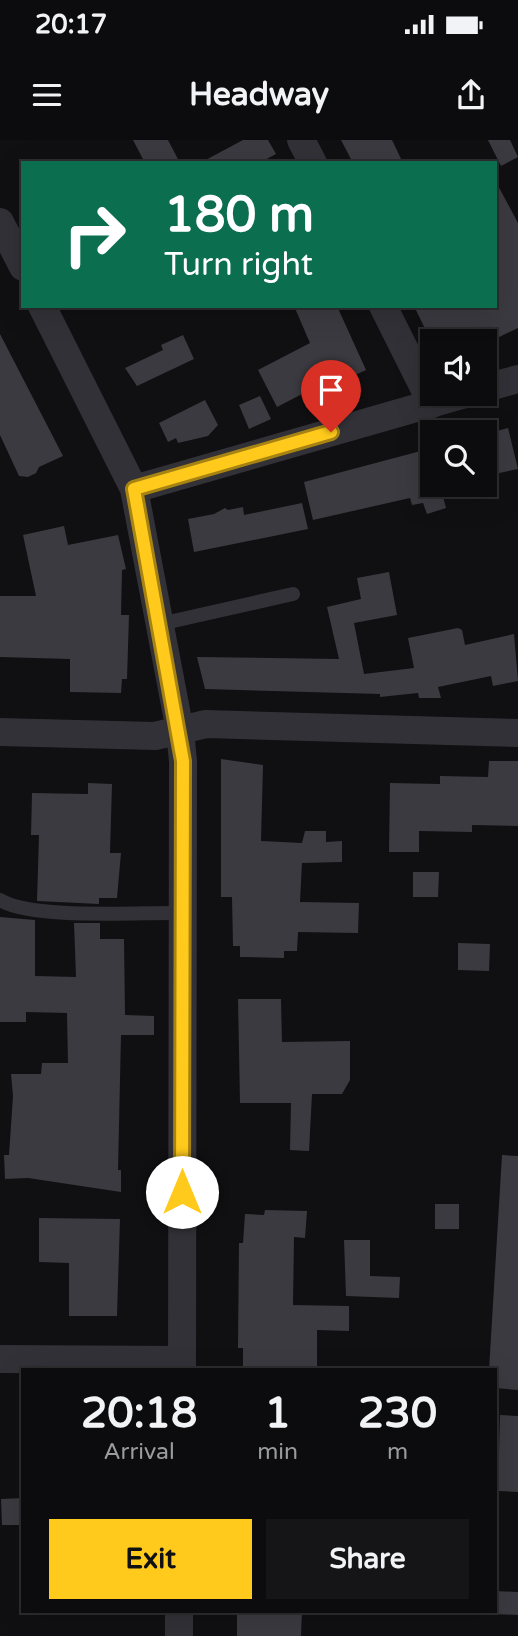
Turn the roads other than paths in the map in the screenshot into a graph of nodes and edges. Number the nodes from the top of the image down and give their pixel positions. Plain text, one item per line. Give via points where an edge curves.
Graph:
1 (301, 140) edge
2 (312, 161) edge
3 (0, 222) edge
4 (21, 263) edge
5 (43, 308) edge
6 (384, 308) edge
7 (518, 379) edge
8 (420, 380) edge
9 (497, 385) edge
10 (425, 406) edge
11 (134, 489) junction
12 (293, 594) dead end
13 (160, 624) junction
14 (0, 732) edge
15 (180, 732) junction
16 (518, 733) edge
17 (0, 900) edge
18 (183, 913) junction
19 (0, 1359) edge
20 (182, 1365) edge
21 (179, 1613) edge
22 (179, 1636) edge

1 - 2 street
3 - 4 street
5 - 11 street
6 - 8 street
7 - 9 street
10 - 11 street
11 - 13 street
12 - 13 lane
13 - 15 street
14 - 15 street via 155,736
15 - 16 street via 206,724
15 - 18 street
17 - 18 lane via 45,911
18 - 20 street
19 - 20 street
21 - 22 street

